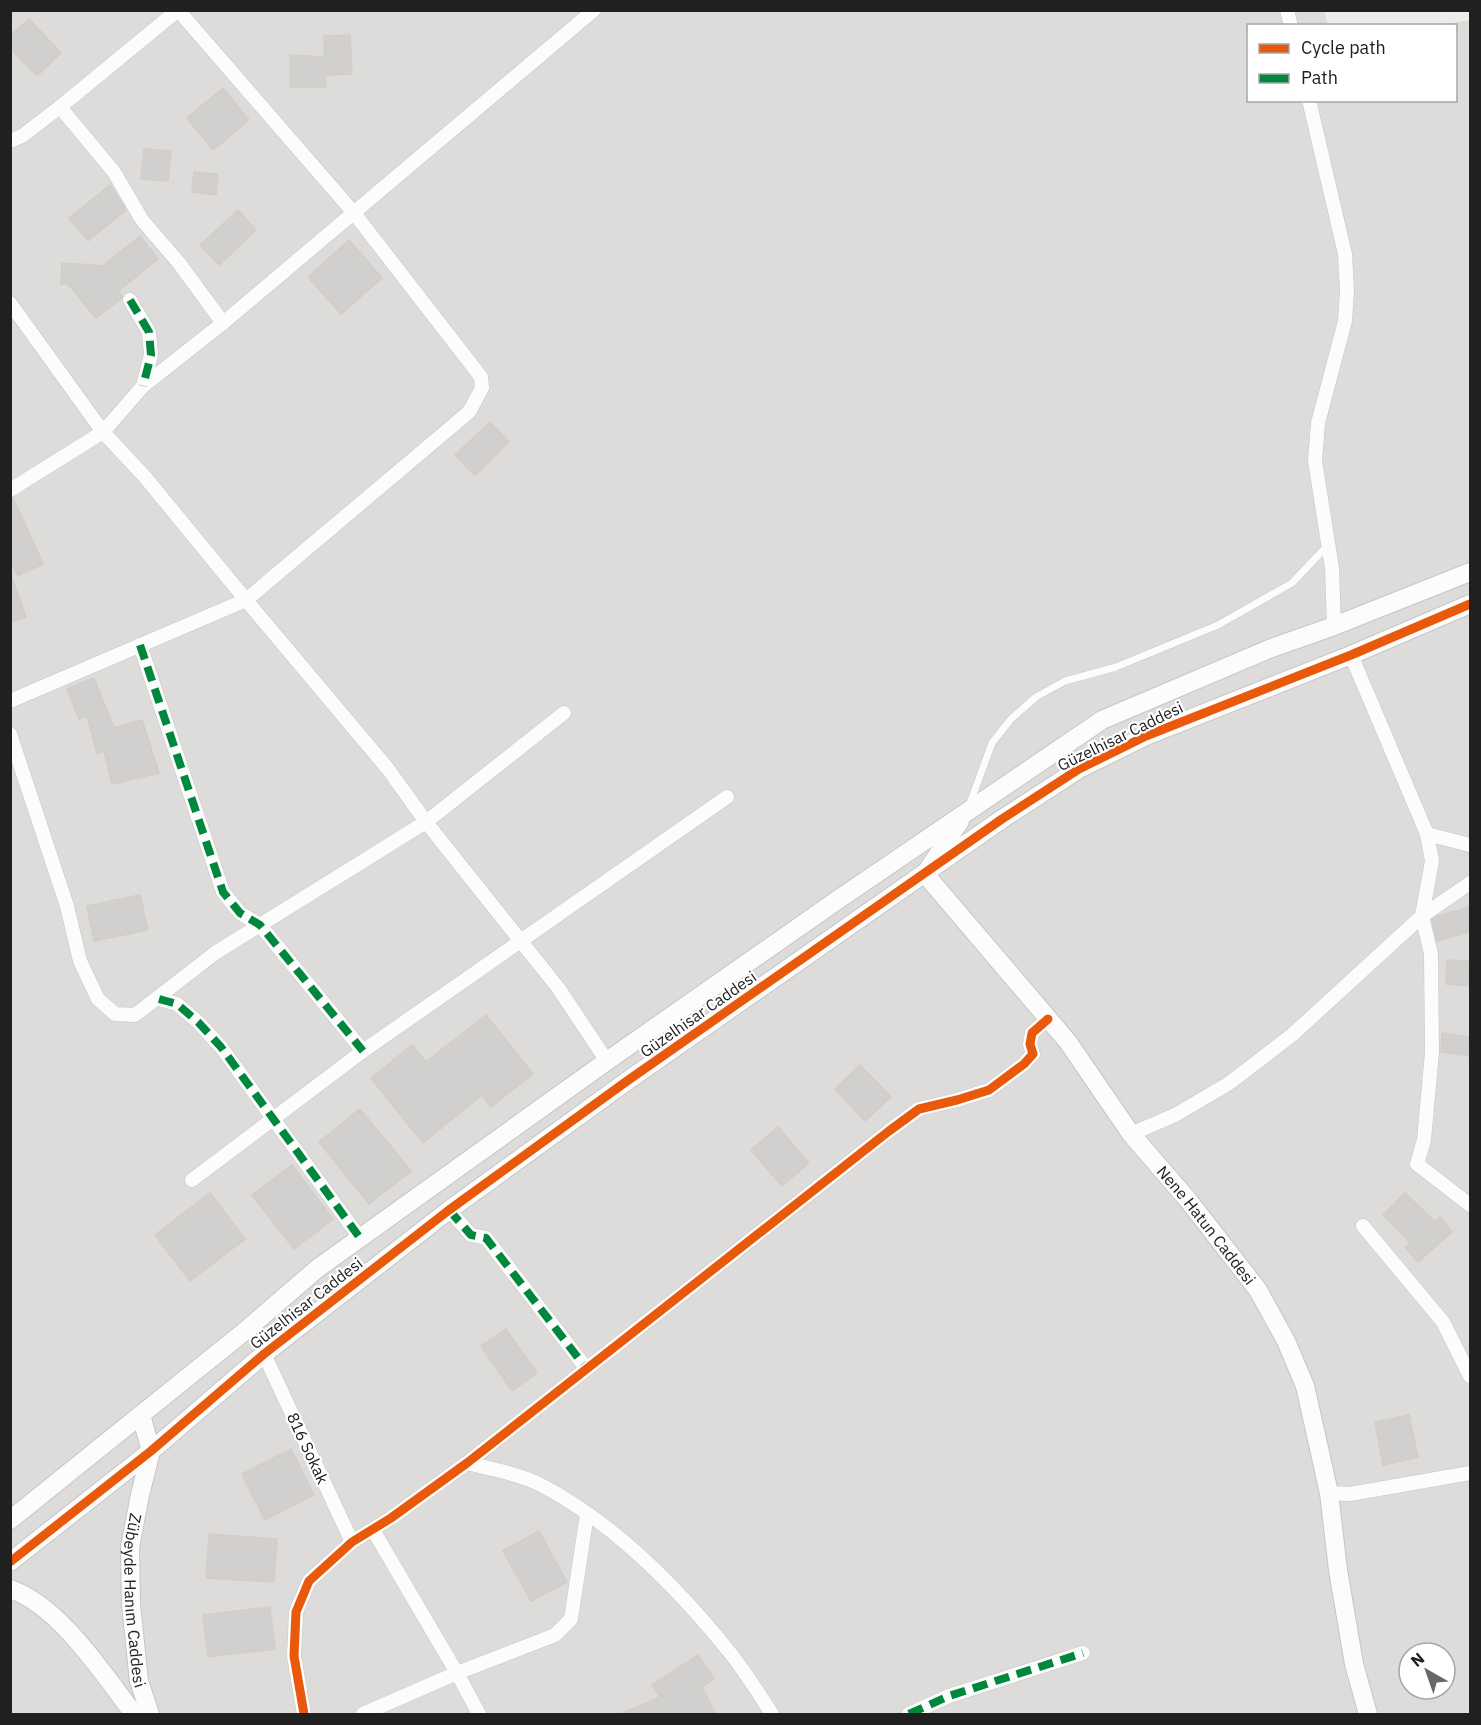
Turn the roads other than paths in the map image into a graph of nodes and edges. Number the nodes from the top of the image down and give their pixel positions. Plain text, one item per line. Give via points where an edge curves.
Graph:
1 (594, 10) edge
2 (178, 11) edge
3 (1309, 102) edge
4 (60, 107) junction
5 (10, 141) edge
6 (354, 213) junction
7 (130, 300) dead end
8 (10, 303) edge
9 (223, 323) junction
10 (144, 386) junction
11 (103, 432) junction
12 (10, 490) edge
13 (1328, 545) junction
14 (1470, 572) edge
15 (246, 600) junction
16 (1470, 603) edge
17 (1334, 626) junction
18 (140, 645) junction
19 (1351, 655) junction
20 (10, 700) edge
21 (564, 713) dead end
22 (10, 734) edge
23 (727, 797) dead end
24 (966, 812) junction
25 (426, 822) junction
26 (1427, 834) junction
27 (1470, 845) edge
28 (926, 874) junction
29 (1470, 883) edge
30 (1422, 916) junction
31 (260, 925) junction
32 (521, 940) junction
33 (159, 999) junction
34 (1048, 1019) junction
35 (363, 1051) junction
36 (606, 1061) junction
37 (273, 1119) junction
38 (1131, 1134) junction
39 (192, 1180) dead end
40 (1470, 1205) edge
41 (449, 1209) junction
42 (1363, 1226) dead end
43 (360, 1238) junction
44 (264, 1354) junction
45 (586, 1368) junction
46 (1470, 1376) edge
47 (141, 1415) junction
48 (151, 1451) junction
49 (467, 1464) junction
50 (1470, 1473) edge
51 (1329, 1493) junction
52 (587, 1514) junction
53 (10, 1520) edge
54 (373, 1530) junction
55 (352, 1542) junction
56 (10, 1562) edge
57 (10, 1589) edge
58 (1083, 1653) dead end
59 (458, 1673) junction
60 (392, 1702) junction
61 (134, 1714) edge
62 (150, 1714) edge
63 (304, 1714) edge
64 (363, 1714) edge
65 (399, 1714) edge
66 (479, 1714) edge
67 (772, 1714) edge
68 (909, 1714) edge
69 (1368, 1714) edge

1 - 6 street
2 - 4 street
2 - 6 street
3 - 13 street via 1345,254 1347,291 1345,321 1318,423 1315,461
4 - 5 street
4 - 9 street via 114,172 142,220
6 - 9 street
6 - 15 street via 481,377 482,388 469,412
7 - 10 street via 149,332 151,355
8 - 11 street
9 - 10 street
10 - 11 street
11 - 12 street
11 - 15 street via 146,477
13 - 17 street
13 - 24 lane via 1292,583 1218,626 1116,667 1065,681 1036,697 1011,718 992,743
14 - 17 street, Güzelhisar Caddesi
15 - 18 street
15 - 25 street via 388,768
16 - 19 street, Güzelhisar Caddesi
17 - 24 street, Güzelhisar Caddesi via 1102,720
18 - 20 street
18 - 31 street via 223,892 240,913
19 - 26 street
19 - 28 street, Güzelhisar Caddesi via 1146,736 1079,769
21 - 25 street
22 - 33 street via 67,906 80,961 98,999 115,1014 135,1015
23 - 32 street
24 - 28 street
24 - 36 street, Güzelhisar Caddesi
25 - 31 street
25 - 32 street
26 - 27 street
26 - 30 street via 1432,861
28 - 34 street, Nene Hatun Caddesi
28 - 41 street, Güzelhisar Caddesi
29 - 30 street
30 - 38 street via 1292,1035 1228,1084 1175,1115
30 - 40 street via 1431,954 1432,1052 1424,1140 1417,1164
31 - 33 street via 215,953
31 - 35 street
32 - 35 street
32 - 36 street
33 - 37 street via 177,1004 198,1022
34 - 38 street, Nene Hatun Caddesi
34 - 45 street via 1032,1033 1033,1054 1011,1074 989,1090 919,1109
35 - 37 street
36 - 43 street, Güzelhisar Caddesi
37 - 39 street
37 - 43 street
38 - 51 street, Nene Hatun Caddesi via 1251,1281 1287,1341 1305,1386
41 - 44 street, Güzelhisar Caddesi
41 - 45 street via 471,1235 486,1238
42 - 46 street via 1443,1322
43 - 47 street, Güzelhisar Caddesi via 318,1268
44 - 48 street, Güzelhisar Caddesi
44 - 55 street, 816 Sokak
45 - 49 street
47 - 48 street, Zübeyde Hanım Caddesi
47 - 53 street, Güzelhisar Caddesi
48 - 56 street, Güzelhisar Caddesi
48 - 62 street, Zübeyde Hanım Caddesi via 130,1547 130,1605 139,1681
49 - 52 street via 540,1485
49 - 54 street
50 - 51 street via 1350,1494
51 - 69 street, Nene Hatun Caddesi via 1354,1664
52 - 59 street via 571,1619 555,1635
52 - 67 street via 677,1592 732,1655
54 - 55 street
54 - 59 street
55 - 63 street via 309,1581 296,1612 294,1656
57 - 61 street, Zübeyde Hanım Caddesi via 50,1614 90,1656
58 - 68 street via 949,1696
59 - 60 street
59 - 66 street
60 - 64 street
60 - 65 street

